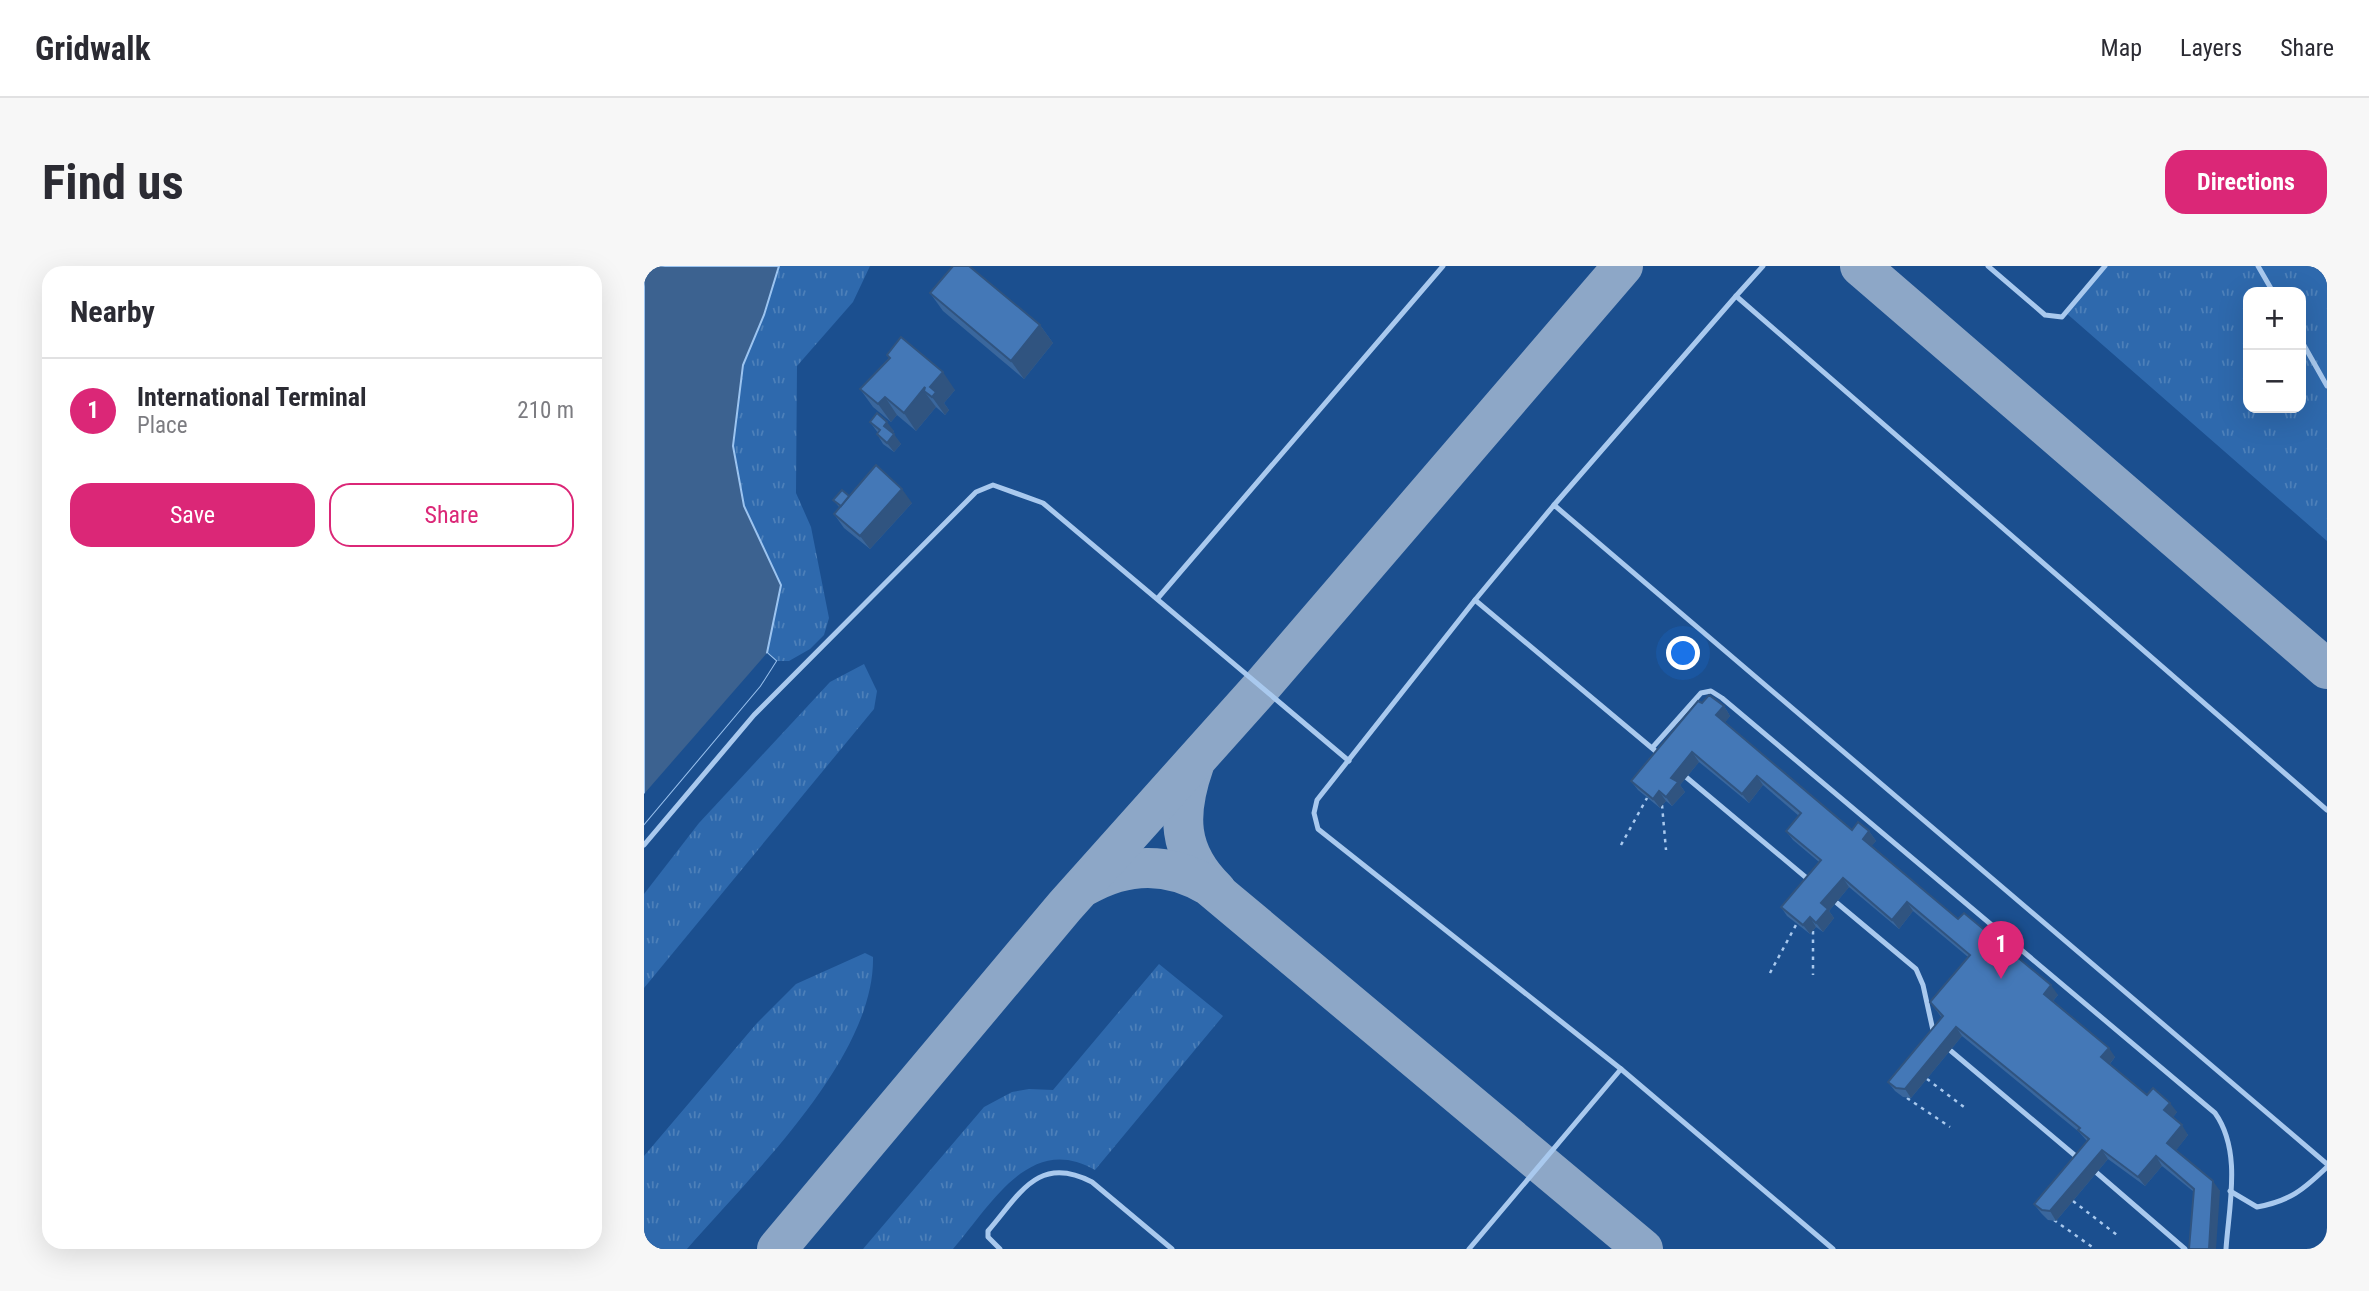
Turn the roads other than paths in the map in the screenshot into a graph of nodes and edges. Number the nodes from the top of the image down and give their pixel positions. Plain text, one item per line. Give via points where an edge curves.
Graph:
1 (1443, 266) edge
2 (1763, 266) edge
3 (1988, 266) edge
4 (2105, 266) edge
5 (2258, 266) edge
6 (2270, 287) edge
7 (1736, 296) junction
8 (2306, 350) edge
9 (2327, 386) edge
10 (1554, 505) junction
11 (1158, 598) junction
12 (1475, 600) junction
13 (1651, 748) junction
14 (1664, 758) edge
15 (1349, 761) junction
16 (1686, 777) dead end
17 (2327, 810) edge
18 (644, 845) edge
19 (1814, 884) edge
20 (1837, 903) dead end
21 (1938, 1040) edge
22 (1951, 1051) dead end
23 (1621, 1069) junction
24 (2084, 1162) edge
25 (2327, 1166) edge
26 (2097, 1172) dead end
27 (2230, 1191) junction
28 (1000, 1249) edge
29 (1172, 1249) edge
30 (1469, 1249) edge
31 (1833, 1249) edge
32 (2185, 1249) edge
33 (2227, 1249) edge

1 - 11 lane
2 - 7 lane
3 - 4 lane via 2054,318 2062,317
5 - 6 lane
7 - 10 lane
7 - 17 lane
8 - 9 lane
10 - 12 lane
10 - 25 lane
11 - 15 lane
11 - 18 lane via 1043,503 993,485 976,492 754,715
12 - 13 lane
12 - 15 lane
13 - 14 lane
13 - 27 lane via 1701,693 1711,691 1722,698 2215,1113 2231,1147
15 - 23 lane via 1317,800 1318,829
16 - 19 lane
20 - 21 lane via 1916,969 1930,1029
22 - 24 lane
23 - 30 lane
23 - 31 lane
25 - 27 lane via 2284,1202 2257,1207
26 - 32 lane
27 - 33 lane
28 - 29 lane via 988,1231 1039,1175 1057,1171 1092,1182

